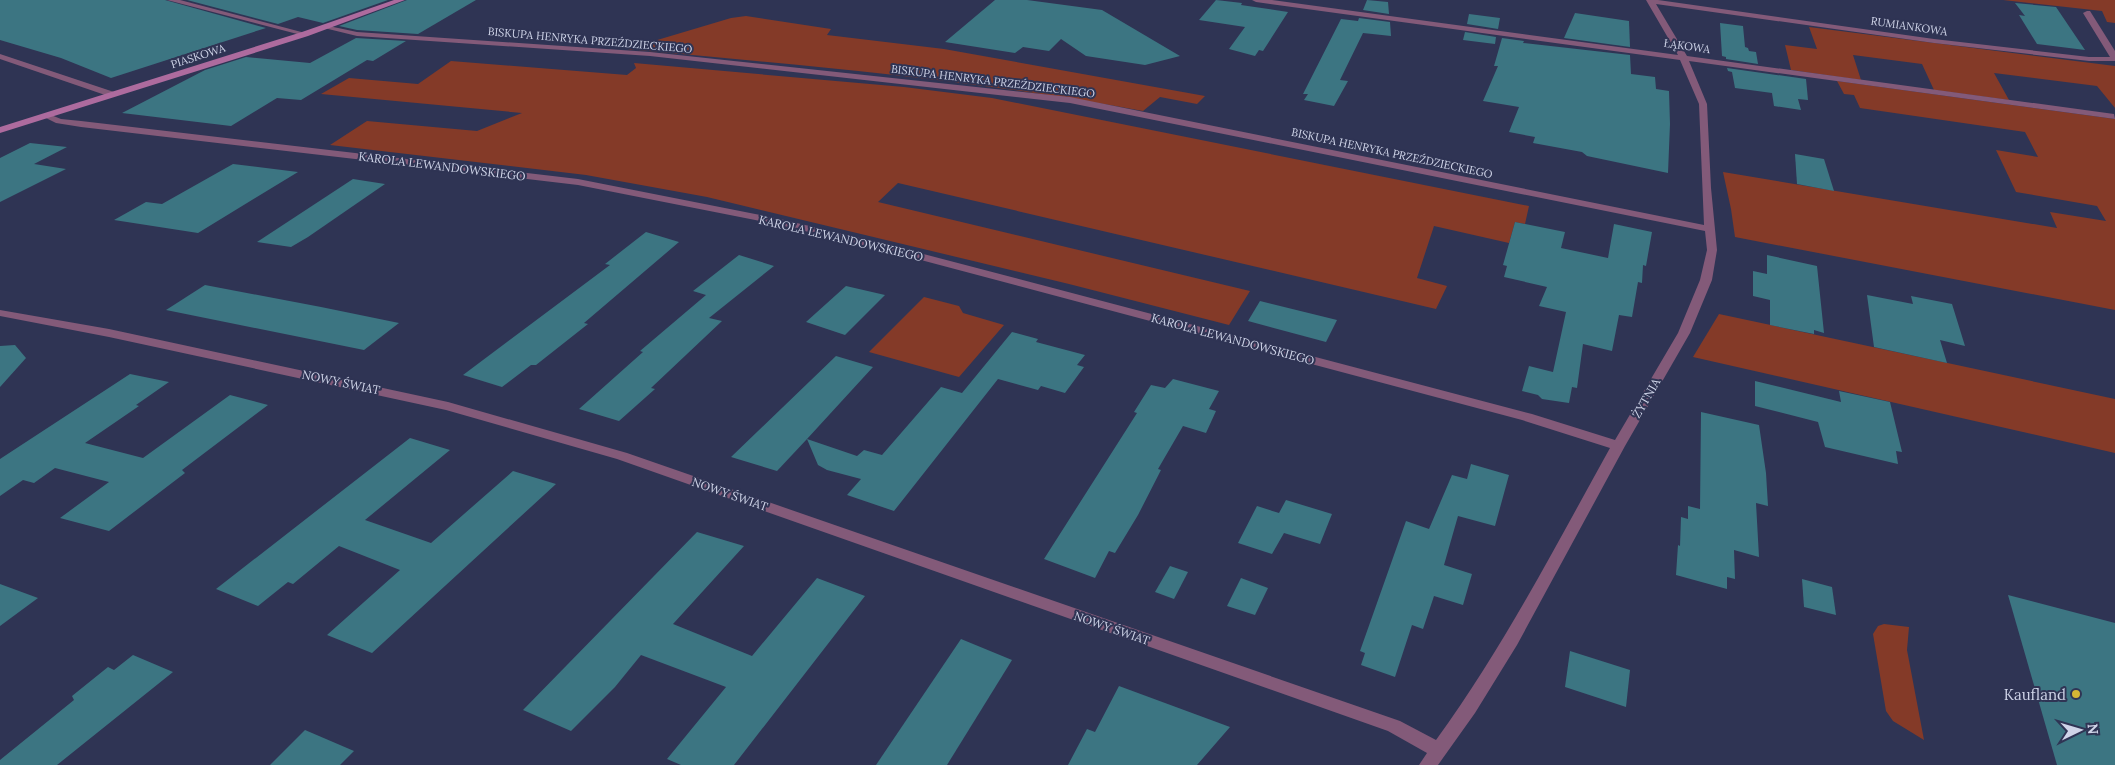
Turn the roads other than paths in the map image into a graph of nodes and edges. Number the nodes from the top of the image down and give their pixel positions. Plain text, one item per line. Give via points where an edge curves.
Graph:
1 (171, 0) edge
2 (401, 0) edge
3 (1256, 0) edge
4 (1650, 0) edge
5 (2087, 13) dead end
6 (324, 27) junction
7 (305, 34) junction
8 (0, 56) edge
9 (1683, 57) junction
10 (114, 95) junction
11 (46, 116) junction
12 (2114, 117) edge
13 (0, 130) edge
14 (1710, 229) junction
15 (0, 313) edge
16 (1618, 446) junction
17 (1438, 750) junction
18 (1428, 765) edge

1 - 7 street
2 - 6 street, PIASKOWA
3 - 9 street, ŁĄKOWA
4 - 5 street, RUMIANKOWA via 1934,41 2112,59 2114,56
4 - 9 street, ŻYTNIA
6 - 7 street, PIASKOWA
6 - 14 street, BISKUPA HENRYKA PRZEŹDZIECKIEGO via 357,34 650,54 1070,100
7 - 10 street, PIASKOWA
8 - 10 street
9 - 12 street, ŁĄKOWA
9 - 14 street, ŻYTNIA via 1703,104
10 - 11 street, PIASKOWA
11 - 13 street, PIASKOWA
11 - 16 street, KAROLA LEWANDOWSKIEGO via 59,122 578,182 780,222 898,250 1528,417
14 - 16 street, ŻYTNIA via 1712,250 1706,280 1684,333
15 - 17 street, NOWY ŚWIAT via 109,333 448,406 622,456 1394,726
16 - 17 street, ŻYTNIA via 1510,640 1469,708
17 - 18 street, ŻYTNIA

